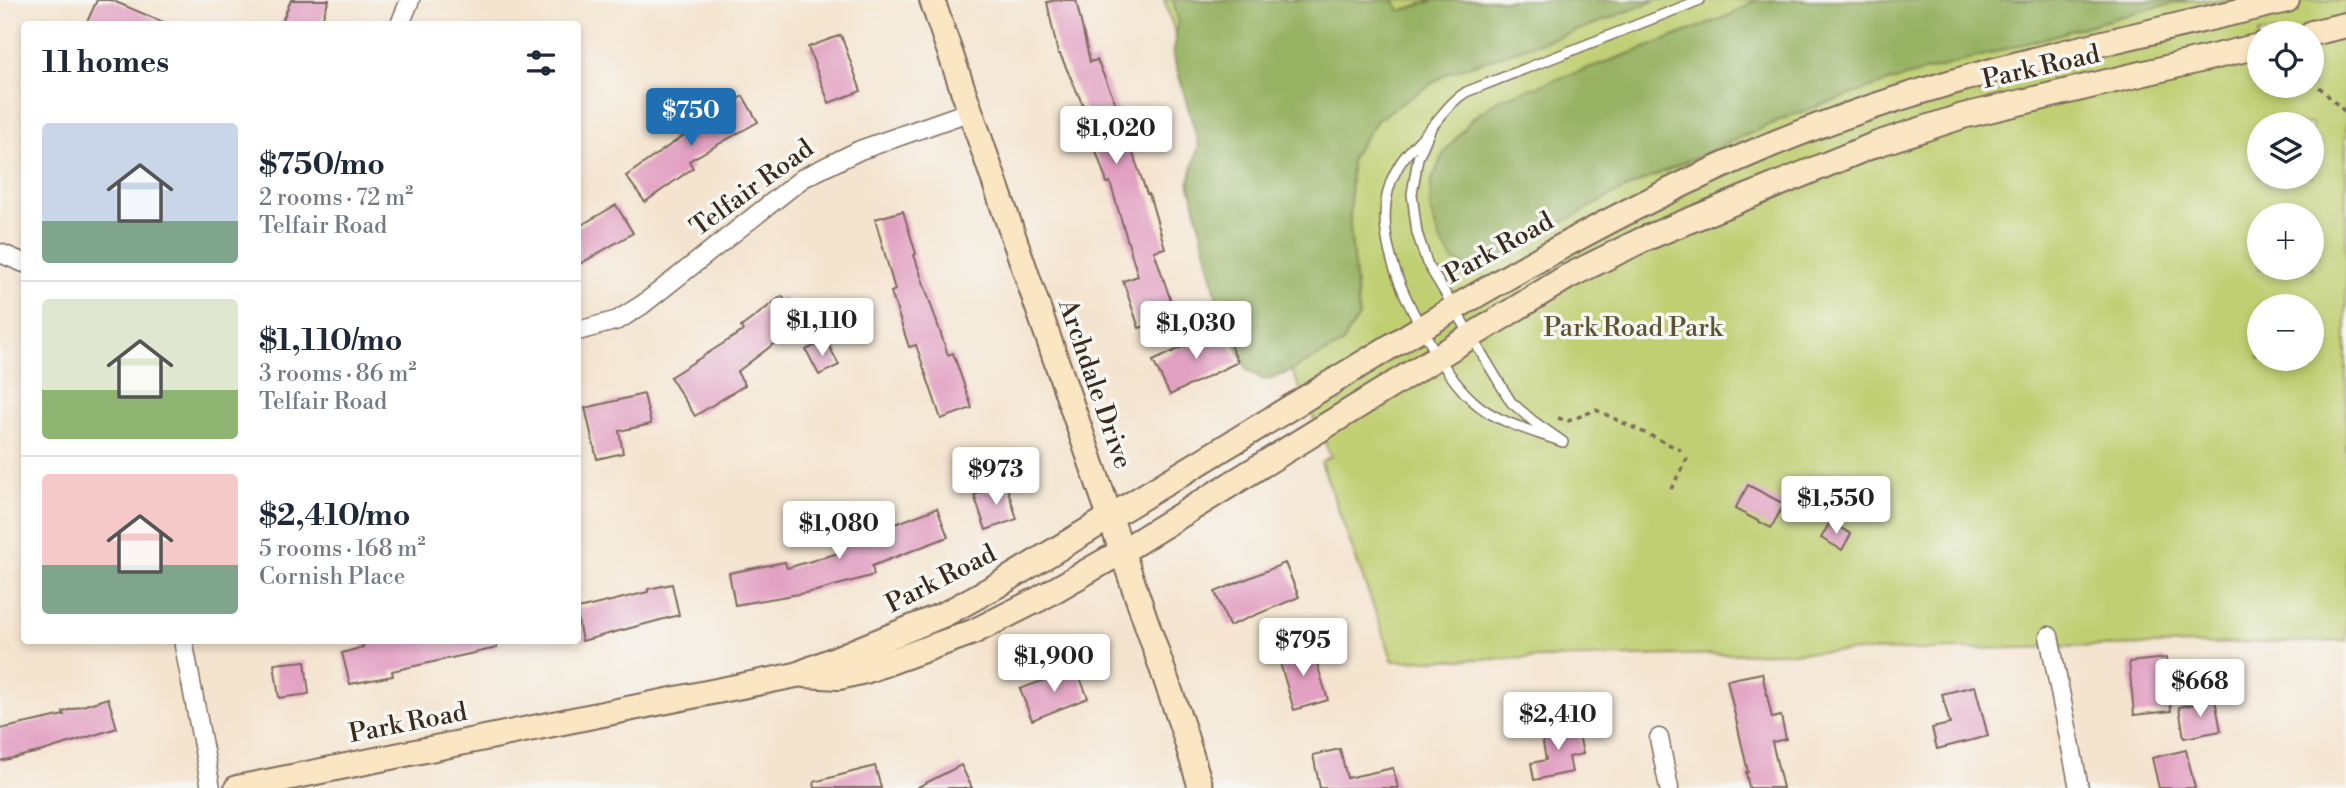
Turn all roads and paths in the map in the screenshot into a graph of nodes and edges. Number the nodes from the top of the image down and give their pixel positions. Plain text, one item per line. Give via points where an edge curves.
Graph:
1 (410, 0) edge
2 (932, 0) edge
3 (1700, 0) edge
4 (2287, 0) edge
5 (401, 21) edge
6 (2346, 25) edge
7 (2324, 30) edge
8 (2247, 49) edge
9 (2324, 92) edge
10 (971, 111) junction
11 (2346, 113) edge
12 (1431, 128) junction
13 (0, 253) edge
14 (21, 262) edge
15 (1453, 308) junction
16 (1421, 327) junction
17 (581, 330) edge
18 (1470, 336) junction
19 (1438, 356) junction
20 (1555, 417) dead end
21 (1681, 450) dead end
22 (1689, 455) dead end
23 (1671, 489) dead end
24 (1109, 518) junction
25 (1121, 552) junction
26 (2049, 636) dead end
27 (184, 644) edge
28 (796, 674) junction
29 (1659, 738) dead end
30 (211, 788) edge
31 (237, 788) edge
32 (1201, 788) edge
33 (1669, 788) edge
34 (2079, 788) edge

1 - 5 street
2 - 10 main road, Archdale Drive
3 - 12 lane via 1466,92
4 - 15 main road, Park Road via 1965,78 1829,123 1765,147 1622,213
6 - 7 main road
8 - 18 main road, Park Road via 1963,116 1874,145 1644,239 1567,277
9 - 11 path
10 - 17 street, Telfair Road via 860,150 803,178 642,305 618,320
10 - 24 main road, Archdale Drive
12 - 15 lane via 1418,158 1412,205 1422,251
12 - 16 lane via 1398,166 1387,209 1395,272
13 - 14 street
15 - 16 main road, Park Road
15 - 18 lane
16 - 19 lane
16 - 24 main road, Park Road
18 - 19 main road, Park Road
18 - 19 lane via 1511,402 1563,442 1488,412 1458,385
19 - 25 main road, Park Road
20 - 21 path via 1568,421 1596,410
22 - 23 path
24 - 25 main road, Archdale Drive
24 - 28 main road, Park Road via 945,614
25 - 28 main road, Park Road via 973,632 914,655 839,677
25 - 32 main road, Archdale Drive
26 - 34 street
27 - 30 street
28 - 31 main road, Park Road
29 - 33 street

